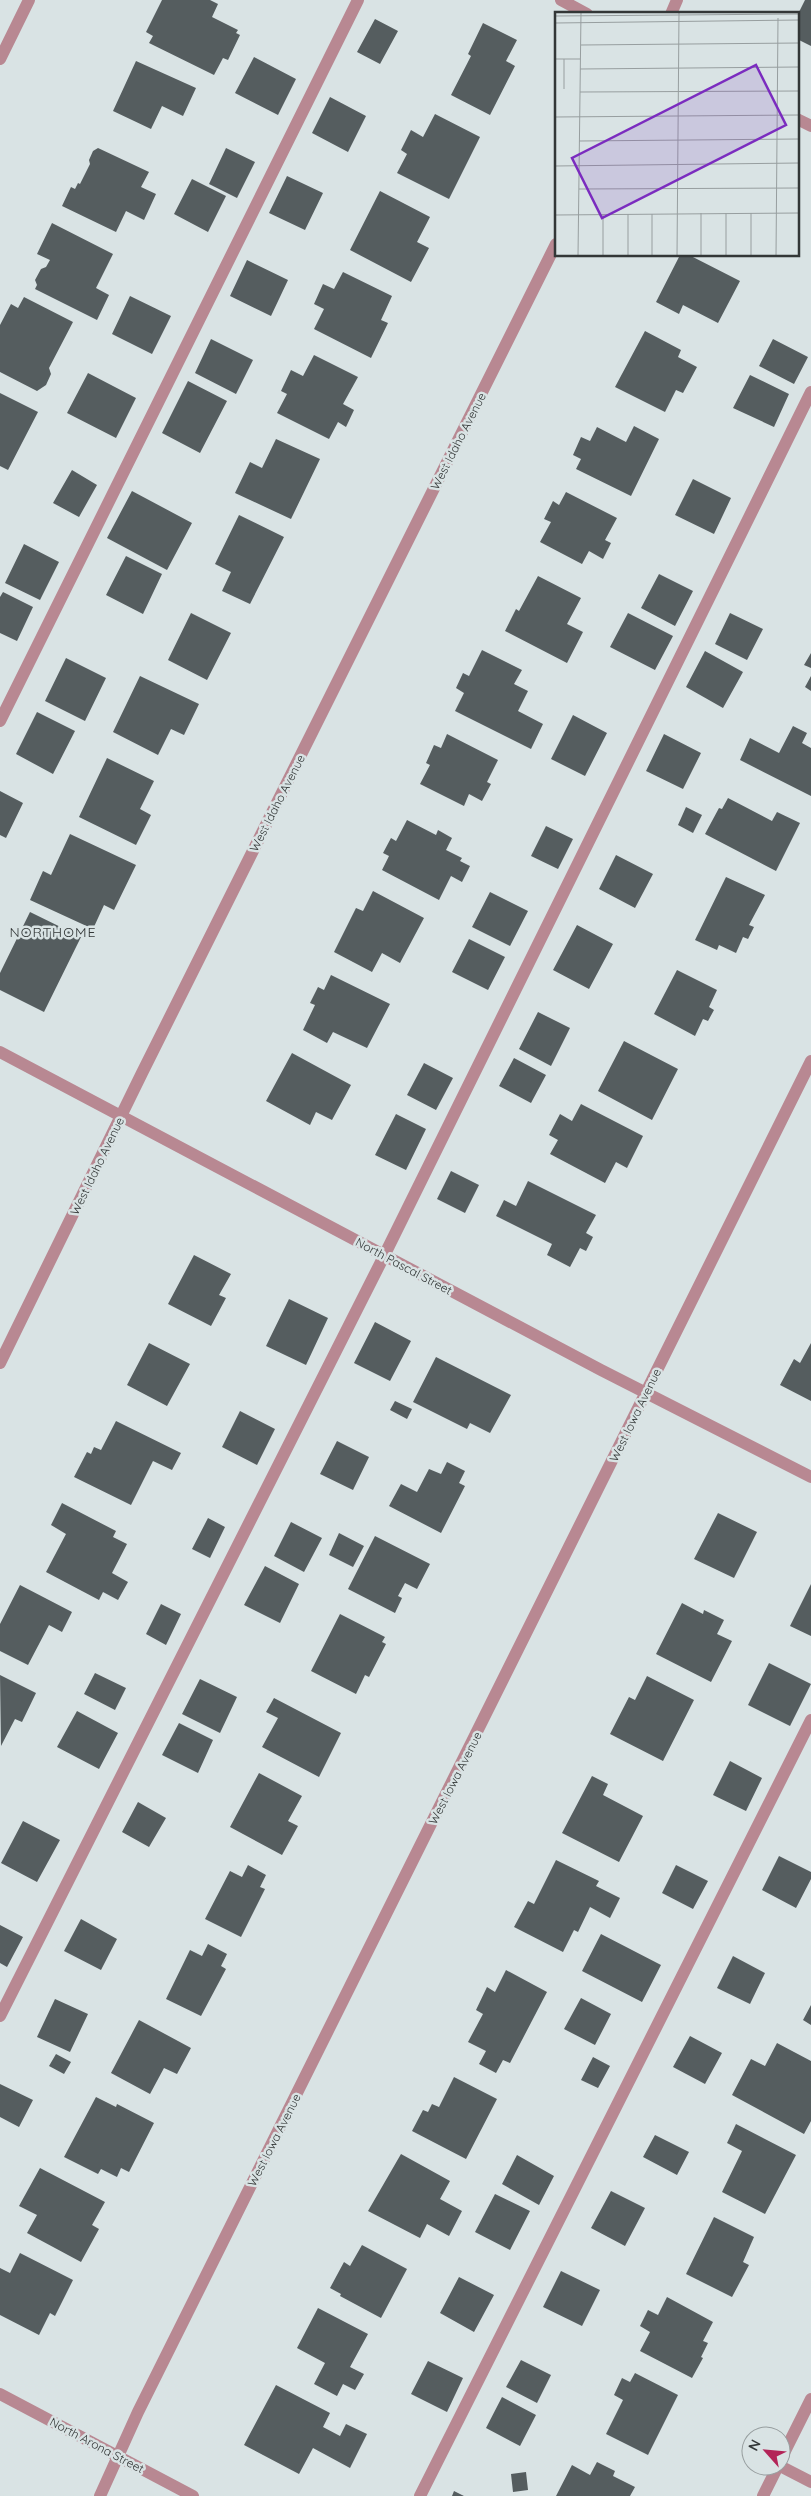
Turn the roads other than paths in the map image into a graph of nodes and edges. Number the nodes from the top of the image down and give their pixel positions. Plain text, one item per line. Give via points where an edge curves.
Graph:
1 (29, 0) edge
2 (358, 0) edge
3 (560, 0) edge
4 (678, 0) edge
5 (582, 12) edge
6 (672, 12) edge
7 (0, 59) edge
8 (798, 120) edge
9 (811, 126) edge
10 (555, 246) edge
11 (811, 392) edge
12 (0, 721) edge
13 (0, 1052) edge
14 (811, 1061) edge
15 (121, 1116) junction
16 (384, 1256) junction
17 (0, 1363) edge
18 (645, 1392) junction
19 (811, 1477) edge
20 (811, 1720) edge
21 (0, 2016) edge
22 (0, 2394) edge
23 (811, 2399) edge
24 (791, 2439) edge
25 (119, 2457) junction
26 (791, 2472) edge
27 (773, 2476) edge
28 (811, 2482) edge
29 (100, 2496) edge
30 (193, 2496) edge
31 (420, 2496) edge
32 (762, 2496) edge

1 - 7 street
2 - 12 street
3 - 5 street
4 - 6 street
8 - 9 street
10 - 15 street, West Idaho Avenue
11 - 16 street
13 - 15 street, North Pascal Street
14 - 18 street, West Iowa Avenue
15 - 16 street, North Pascal Street
15 - 17 street, West Idaho Avenue
16 - 18 street, North Pascal Street
16 - 21 street
18 - 19 street, North Pascal Street
18 - 25 street, West Iowa Avenue
20 - 31 street
22 - 25 street, North Arona Street
23 - 24 street
25 - 29 street, West Iowa Avenue
25 - 30 street, North Arona Street
26 - 28 street
27 - 32 street

